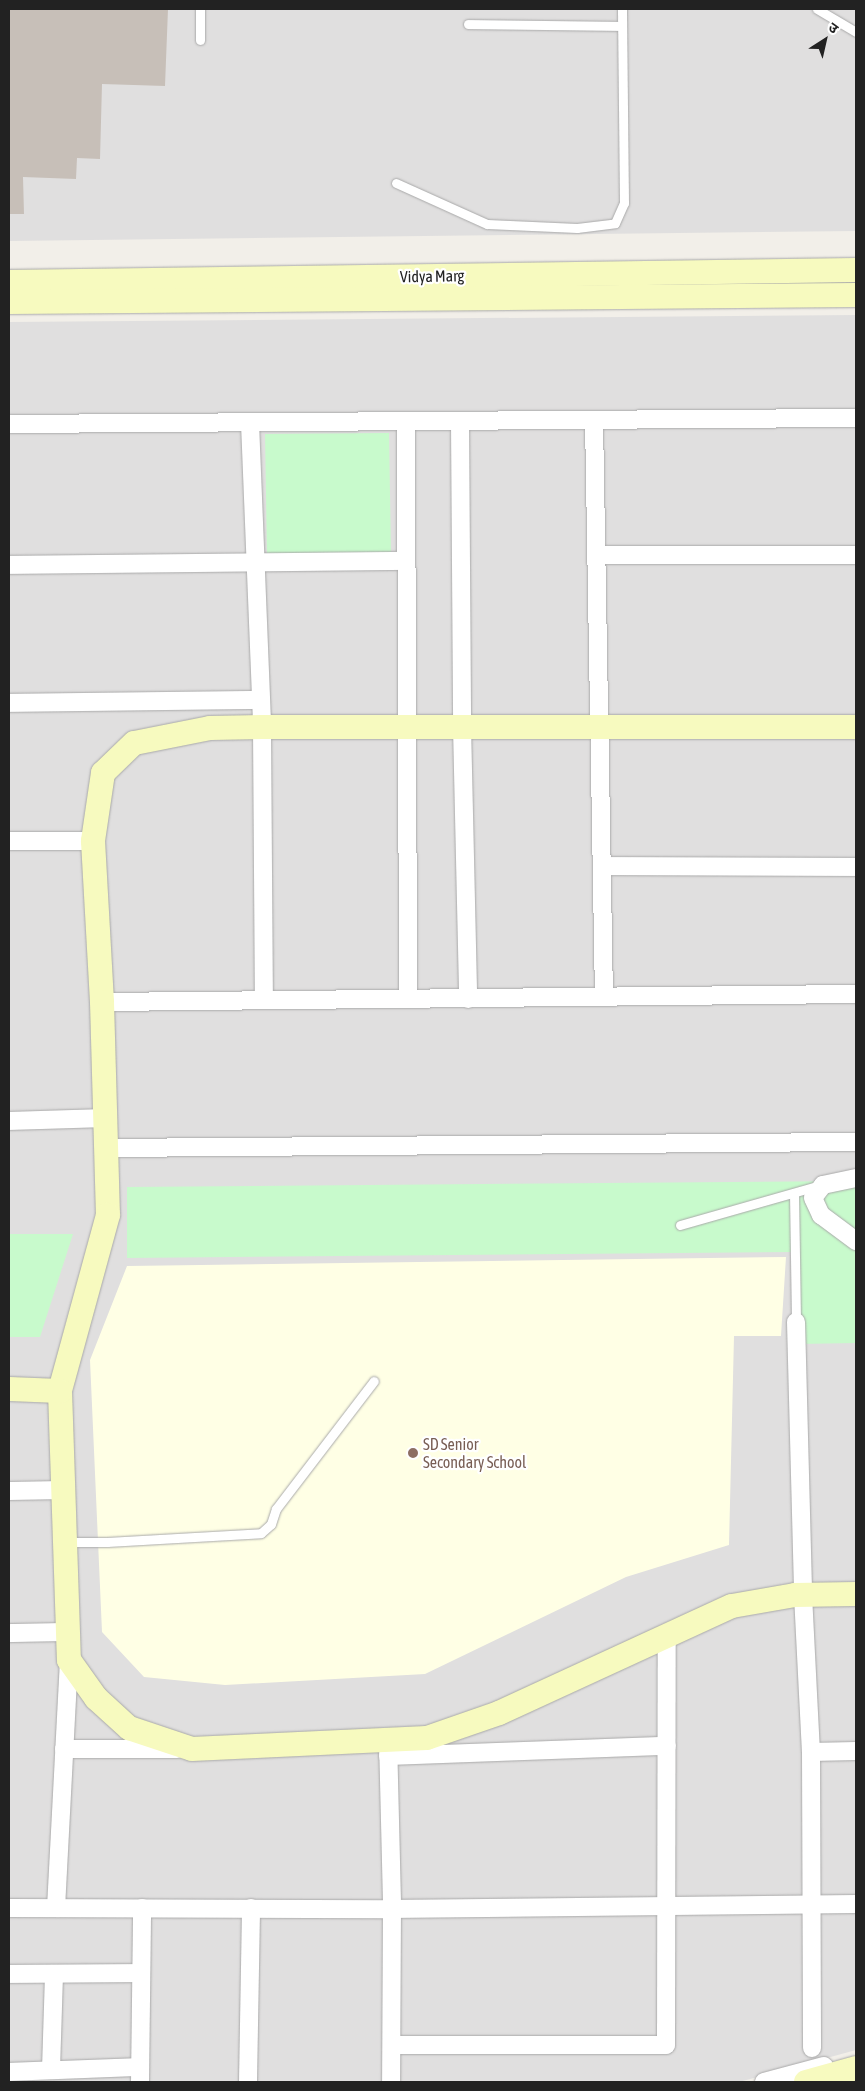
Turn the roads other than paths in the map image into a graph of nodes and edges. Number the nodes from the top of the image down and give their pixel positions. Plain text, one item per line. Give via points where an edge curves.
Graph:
1 (200, 9) edge
2 (622, 9) edge
3 (817, 9) edge
4 (468, 24) dead end
5 (622, 26) junction
6 (856, 32) edge
7 (200, 40) dead end
8 (396, 183) dead end
9 (856, 270) edge
10 (9, 282) edge
11 (856, 295) edge
12 (9, 302) edge
13 (856, 418) edge
14 (594, 420) junction
15 (460, 421) junction
16 (406, 422) junction
17 (250, 423) junction
18 (9, 424) edge
19 (596, 555) junction
20 (856, 555) edge
21 (406, 561) junction
22 (254, 563) junction
23 (9, 565) edge
24 (261, 700) junction
25 (9, 703) edge
26 (262, 726) junction
27 (406, 726) junction
28 (462, 726) junction
29 (599, 727) junction
30 (856, 727) edge
31 (9, 841) edge
32 (93, 841) junction
33 (602, 866) junction
34 (856, 867) edge
35 (856, 994) edge
36 (604, 997) junction
37 (408, 999) junction
38 (468, 999) junction
39 (264, 1000) junction
40 (102, 1002) junction
41 (105, 1118) junction
42 (9, 1121) edge
43 (856, 1142) edge
44 (106, 1148) junction
45 (856, 1178) edge
46 (823, 1185) junction
47 (794, 1193) junction
48 (680, 1225) dead end
49 (856, 1241) edge
50 (796, 1322) joint
51 (374, 1381) dead end
52 (9, 1389) edge
53 (60, 1391) junction
54 (63, 1490) junction
55 (9, 1491) edge
56 (65, 1542) junction
57 (856, 1594) edge
58 (803, 1595) junction
59 (68, 1632) junction
60 (9, 1633) edge
61 (667, 1636) junction
62 (69, 1660) junction
63 (667, 1746) junction
64 (388, 1748) junction
65 (64, 1749) junction
66 (192, 1749) junction
67 (856, 1751) edge
68 (811, 1752) junction
69 (856, 1904) edge
70 (812, 1905) junction
71 (667, 1906) junction
72 (9, 1908) edge
73 (56, 1908) junction
74 (142, 1908) junction
75 (252, 1908) junction
76 (392, 1908) junction
77 (140, 1973) junction
78 (9, 1974) edge
79 (54, 1974) junction
80 (392, 2045) junction
81 (812, 2048) dead end
82 (856, 2057) edge
83 (856, 2068) edge
84 (51, 2070) junction
85 (9, 2072) edge
86 (140, 2075) edge
87 (248, 2082) edge
88 (391, 2082) edge
89 (764, 2082) edge
90 (806, 2082) edge

1 - 7 lane
2 - 5 lane
3 - 6 lane
4 - 5 lane
5 - 8 lane via 624,203 615,222 577,228 487,224
9 - 10 street, Vidya Marg
11 - 12 street, Vidya Marg
13 - 14 street
14 - 15 street
14 - 19 street
15 - 16 street
15 - 28 street
16 - 17 street
16 - 21 street
17 - 18 street
17 - 22 street
19 - 20 street
19 - 29 street
21 - 22 street
21 - 27 street
22 - 23 street
22 - 24 street
24 - 25 street
24 - 26 street
26 - 27 street
26 - 32 street via 210,728 134,743 103,773
26 - 39 street
27 - 28 street
27 - 37 street
28 - 29 street
28 - 38 street
29 - 30 street
29 - 33 street
31 - 32 street
32 - 40 street
33 - 34 street
33 - 36 street
35 - 36 street
36 - 38 street
37 - 38 street
37 - 39 street
39 - 40 street
40 - 41 street
41 - 42 street
41 - 44 street
43 - 44 street
44 - 53 street via 108,1215
45 - 46 street
46 - 47 lane
46 - 49 street via 813,1198 821,1215
47 - 48 lane
47 - 50 lane
50 - 58 street
51 - 56 lane via 276,1509 271,1524 261,1533
52 - 53 street
53 - 54 street
54 - 55 street
54 - 56 street
56 - 59 street
57 - 58 street
58 - 61 street via 732,1606
58 - 68 street
59 - 60 street
59 - 62 street
61 - 63 street
61 - 64 street via 499,1713
62 - 65 street
62 - 66 street via 96,1698 130,1728
63 - 64 street
63 - 71 street
64 - 66 street
64 - 76 street
65 - 66 street
65 - 73 street
67 - 68 street
68 - 70 street
69 - 70 street
70 - 71 street
70 - 81 street
71 - 76 street
71 - 80 street via 666,2045
72 - 73 street
73 - 74 street
74 - 75 street
74 - 77 street
75 - 76 street
75 - 87 street
76 - 80 street
77 - 79 street
77 - 86 street
78 - 79 street
79 - 84 street
80 - 88 street
82 - 89 street
83 - 90 street
84 - 85 street
84 - 86 street

